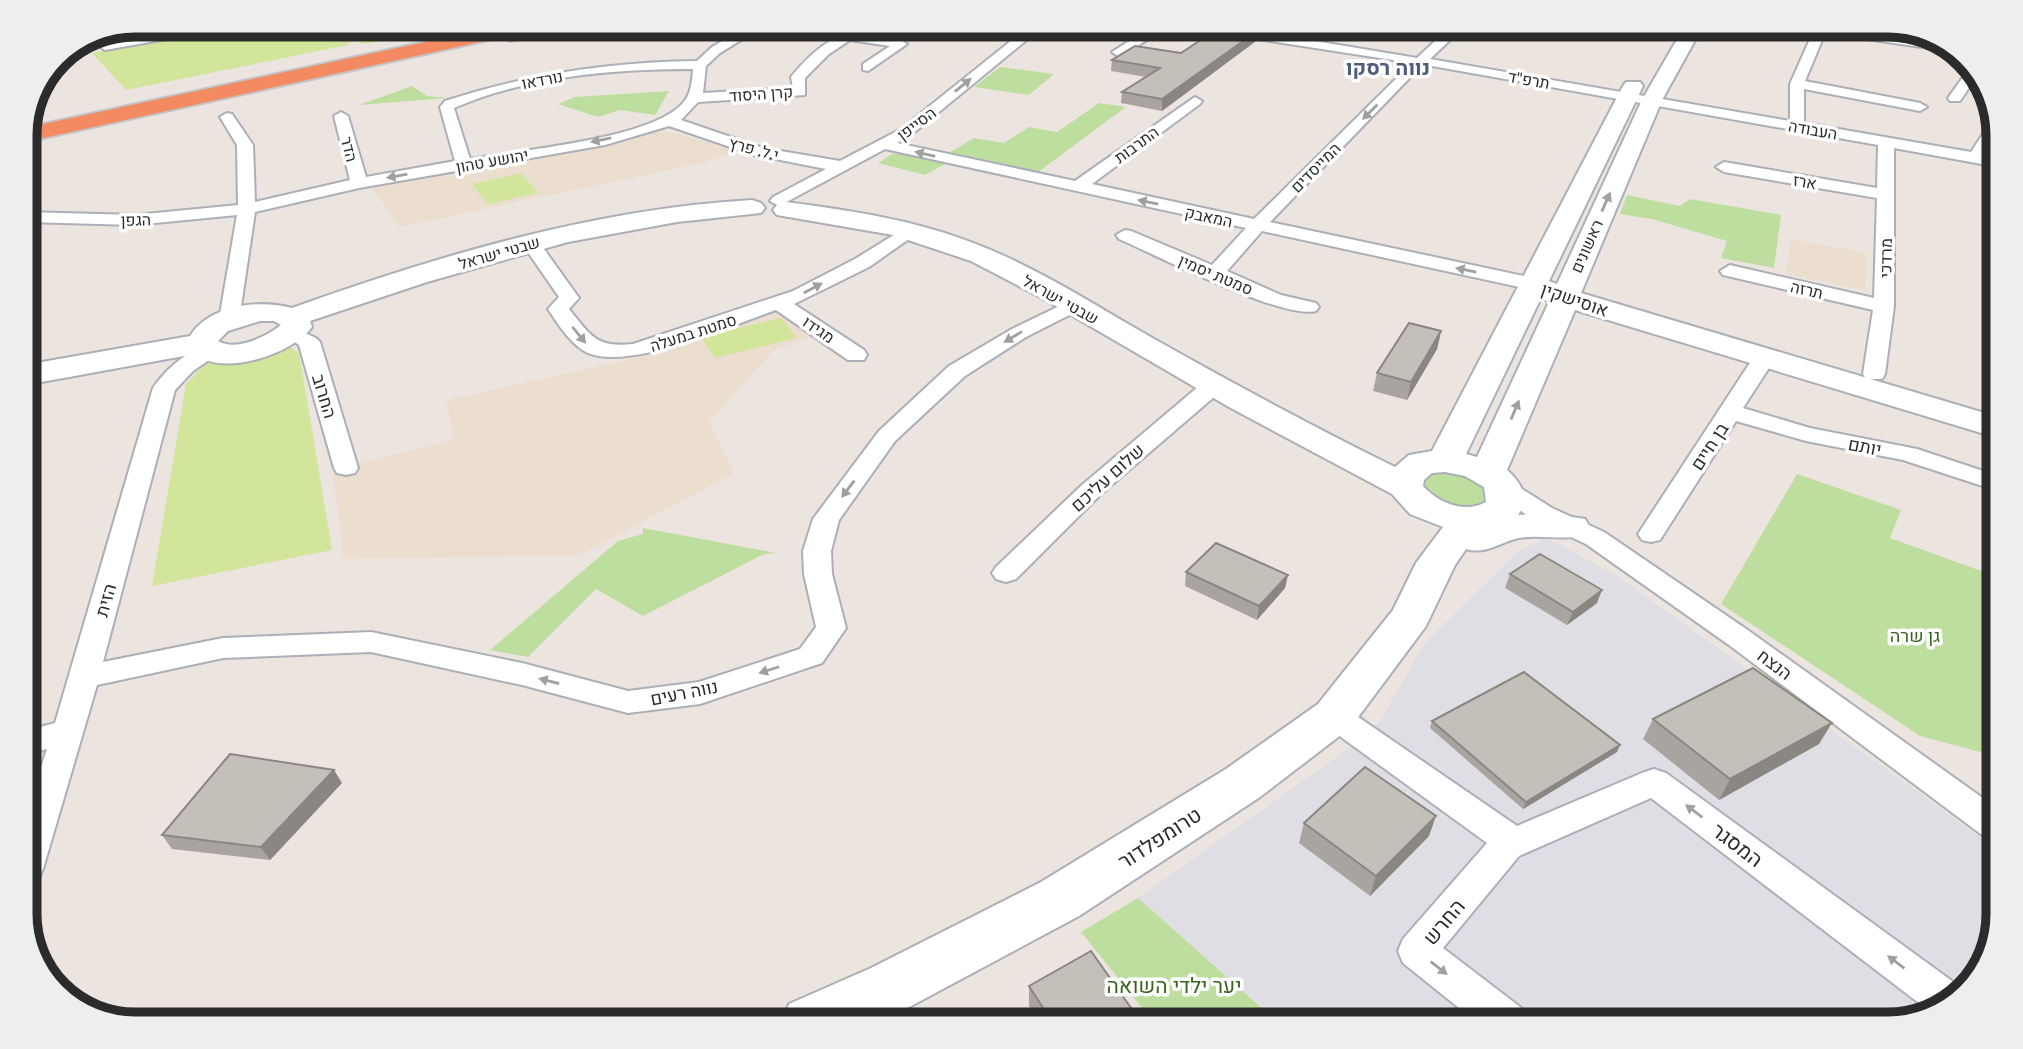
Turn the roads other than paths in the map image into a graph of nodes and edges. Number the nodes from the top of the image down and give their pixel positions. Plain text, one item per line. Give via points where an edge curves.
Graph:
1 (162, 37) edge
2 (414, 37) edge
3 (442, 37) edge
4 (476, 37) edge
5 (505, 37) edge
6 (738, 37) edge
7 (843, 37) edge
8 (858, 37) edge
9 (1023, 37) edge
10 (1144, 37) edge
11 (1272, 37) edge
12 (1447, 37) edge
13 (1664, 37) edge
14 (1685, 37) edge
15 (1817, 37) edge
16 (1881, 37) edge
17 (1926, 45) edge
18 (105, 46) dead end
19 (1118, 52) dead end
20 (615, 53) dead end
21 (1421, 61) junction
22 (540, 62) dead end
23 (700, 65) junction
24 (625, 66) junction
25 (868, 67) dead end
26 (552, 76) junction
27 (1969, 78) edge
28 (1797, 84) junction
29 (1639, 97) junction
30 (695, 98) junction
31 (1955, 98) dead end
32 (1195, 101) dead end
33 (450, 104) joint
34 (1920, 107) dead end
35 (141, 110) junction
36 (39, 116) edge
37 (341, 116) dead end
38 (227, 117) dead end
39 (38, 121) edge
40 (666, 121) junction
41 (1797, 126) junction
42 (37, 132) edge
43 (1986, 141) edge
44 (1886, 142) junction
45 (886, 145) junction
46 (1976, 157) junction
47 (1986, 159) edge
48 (464, 164) junction
49 (844, 167) junction
50 (1724, 167) dead end
51 (359, 183) junction
52 (1077, 187) junction
53 (1887, 195) junction
54 (783, 205) junction
55 (247, 209) junction
56 (37, 217) edge
57 (1256, 226) junction
58 (910, 230) junction
59 (1125, 235) dead end
60 (530, 242) junction
61 (1580, 259) junction
62 (1730, 271) dead end
63 (1214, 273) junction
64 (1533, 284) junction
65 (1565, 293) junction
66 (781, 304) junction
67 (1073, 305) junction
68 (1884, 306) junction
69 (1309, 307) dead end
70 (1650, 311) junction
71 (229, 320) junction
72 (293, 325) junction
73 (207, 347) junction
74 (856, 355) dead end
75 (1765, 357) junction
76 (37, 373) edge
77 (1874, 374) junction
78 (1213, 386) junction
79 (1472, 407) junction
80 (1986, 407) edge
81 (1731, 412) junction
82 (1986, 424) edge
83 (1317, 440) junction
84 (1356, 449) junction
85 (346, 468) dead end
86 (1423, 478) junction
87 (1986, 480) edge
88 (1495, 497) junction
89 (1557, 520) junction
90 (1651, 534) dead end
91 (1436, 563) junction
92 (1006, 573) dead end
93 (83, 677) junction
94 (1334, 716) junction
95 (69, 731) junction
96 (37, 740) edge
97 (1986, 819) edge
98 (37, 831) edge
99 (1506, 839) junction
100 (1941, 996) edge
101 (836, 1012) edge
102 (1495, 1012) edge

1 - 18 street
2 - 36 highway
3 - 39 highway
4 - 35 highway
5 - 35 highway
6 - 23 street
7 - 30 street, קרן היסוד via 816,56 799,77 800,92
8 - 25 street via 901,44
45 -> 9 street, הסייפן
10 - 19 street
11 - 21 street, תרפ"ד
12 - 21 street, המייסדים
13 - 29 street, ראשונים
14 - 29 street, ראשונים
15 - 28 street
16 - 17 street
20 - 24 street
21 - 29 street, תרפ"ד
21 -> 57 street, המייסדים
22 - 26 street
23 - 24 street, נורדאו
23 - 30 street
24 - 26 street, נורדאו
26 - 33 street, נורדאו
27 - 31 street
28 - 34 street
28 - 41 street
29 - 41 street, העבודה
61 -> 29 street, ראשונים
29 - 64 street, ראשונים
30 - 40 street, יהושע טהון
32 - 52 street, התרבות
33 - 48 street, נורדאו via 447,107
35 - 42 highway
37 - 51 street, הדר
38 - 55 street via 245,145
40 -> 48 street, יהושע טהון via 605,140
40 - 49 street, י.ל. פרץ via 760,152
41 - 44 street, העבודה
43 - 46 street
44 - 46 street, העבודה
44 - 53 street, מרדכי
45 - 49 street, הסייפן
52 -> 45 street, המאבק
46 - 47 street, העבודה
48 -> 51 street, יהושע טהון
49 - 54 street, הסייפן
50 - 53 street, ארז
51 - 55 street, יהושע טהון
57 -> 52 street, המאבק
53 - 68 street, מרדכי
54 - 58 street, שבטי ישראל
54 - 60 street, שבטי ישראל via 767,215 752,208 682,214
55 - 56 street, הגפן via 135,220
55 - 71 street
57 - 63 street, המייסדים
64 -> 57 street, המאבק
66 -> 58 street, סמטת במעלה via 862,263
58 - 67 street, שבטי ישראל via 960,247
59 - 63 street, סמטת יסמין
60 -> 66 street, סמטת במעלה via 569,298 558,309 595,350 636,350
60 - 72 street, שבטי ישראל via 355,294
61 - 65 street, ראשונים
61 - 70 street via 1597,282
62 - 68 street, תרזה
63 - 69 street, סמטת יסמין via 1275,299
64 - 65 street, אוסישקין
64 - 79 street, ראשונים
65 - 70 street, אוסישקין
65 - 75 street, אוסישקין
88 -> 65 street, ראשונים
66 - 74 street, מגידו
67 - 78 street, שבטי ישראל
67 -> 93 street, נווה רעים via 957,371 887,436 826,519 817,551 818,574 831,628 811,656 701,693 628,702 371,642 223,648
68 - 77 street, מרדכי
70 - 77 street, אוסישקין
71 - 72 street via 274,312
71 - 73 street via 209,331
72 - 73 street, שבטי ישראל via 282,340 254,350 237,353
72 - 85 street, החרוב via 309,342
73 - 76 street
73 - 93 street, הזית via 164,388
75 - 81 street, בן חיים
75 - 82 street, אוסישקין
77 - 80 street, אוסישקין
78 - 83 street, שבטי ישראל
78 - 92 street, שלום עליכם via 1091,490
79 - 84 street via 1424,447 1390,454
79 - 86 street, ראשונים
81 - 87 street, יותם via 1806,435 1908,454
81 - 90 street, בן חיים
83 - 84 street, שבטי ישראל
83 - 86 street, שבטי ישראל
84 - 86 street, שבטי ישראל
86 - 88 street via 1472,466
86 - 88 street via 1449,516
86 - 91 street
88 - 89 street, הנצח
88 - 91 street, טרומפלדור
89 - 91 street via 1486,535
89 - 97 street, הנצח via 1595,538 1739,638
91 - 94 street, טרומפלדור via 1411,616
93 - 95 street, הזית
94 - 99 street
94 - 101 street, טרומפלדור via 1243,783 1060,899
95 - 96 street
95 - 98 street, הזית
100 -> 99 street, המסגר via 1654,782
99 -> 102 street, החרש via 1417,951

